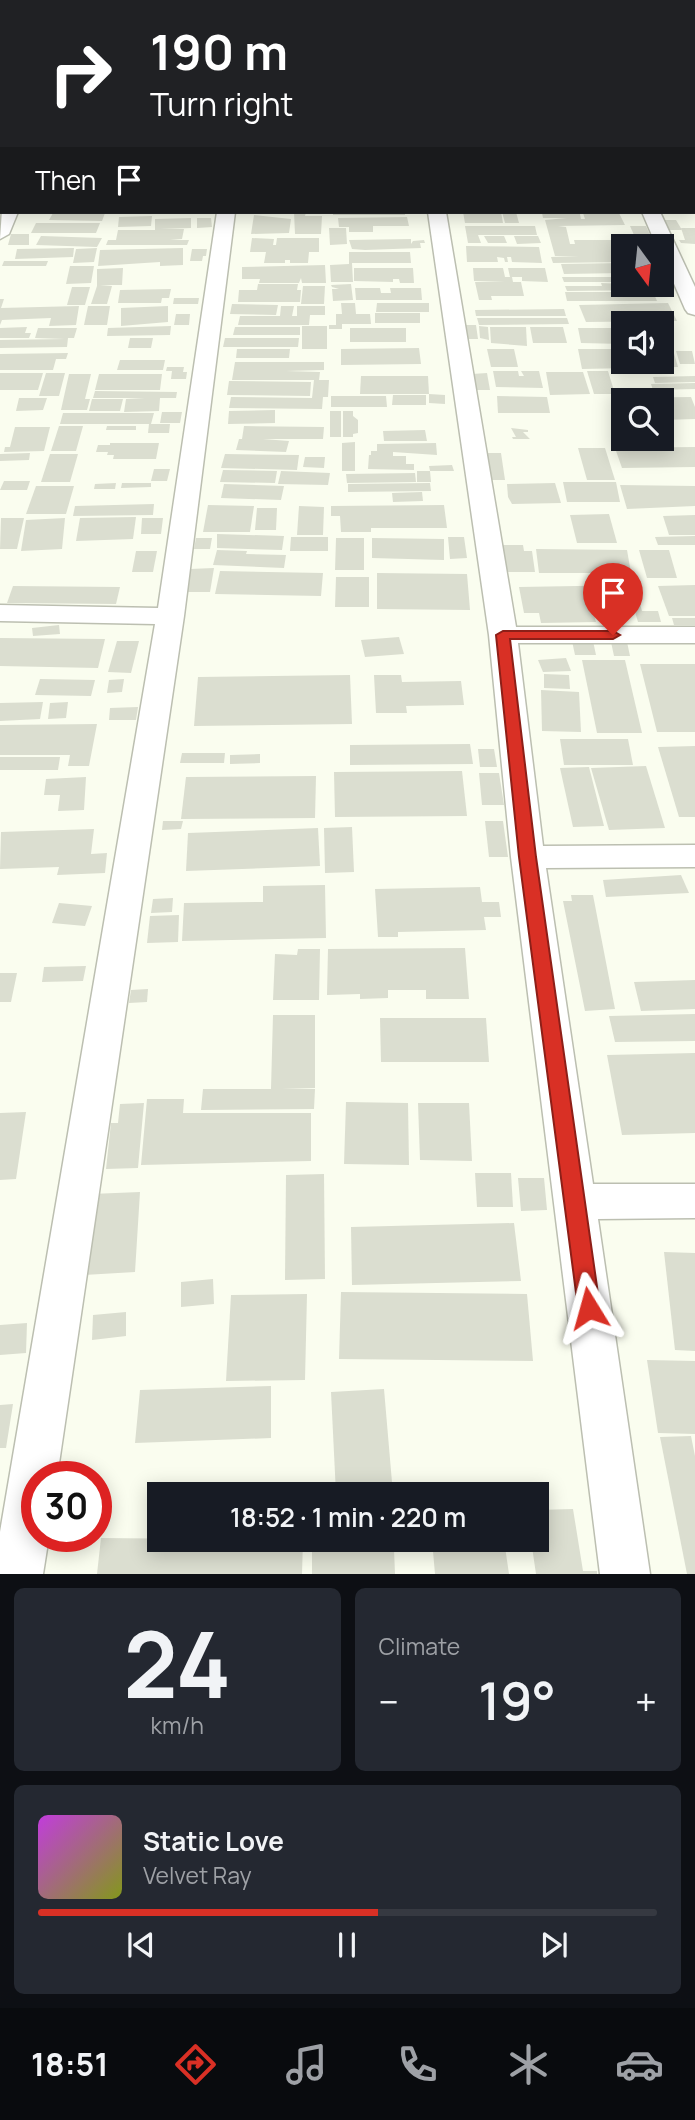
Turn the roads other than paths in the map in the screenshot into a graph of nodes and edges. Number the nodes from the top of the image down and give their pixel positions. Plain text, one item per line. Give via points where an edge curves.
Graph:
1 (8, 214) edge
2 (226, 214) edge
3 (437, 214) edge
4 (653, 214) edge
5 (0, 234) edge
6 (695, 309) edge
7 (0, 614) edge
8 (170, 616) junction
9 (503, 635) junction
10 (695, 635) edge
11 (695, 856) edge
12 (528, 857) junction
13 (695, 1201) edge
14 (575, 1202) junction
15 (18, 1574) edge
16 (625, 1574) edge

1 - 5 street
2 - 8 street
3 - 9 street
4 - 6 street
7 - 8 street
8 - 15 street
9 - 10 street
9 - 12 street
11 - 12 street
12 - 14 street
13 - 14 street
14 - 16 street

